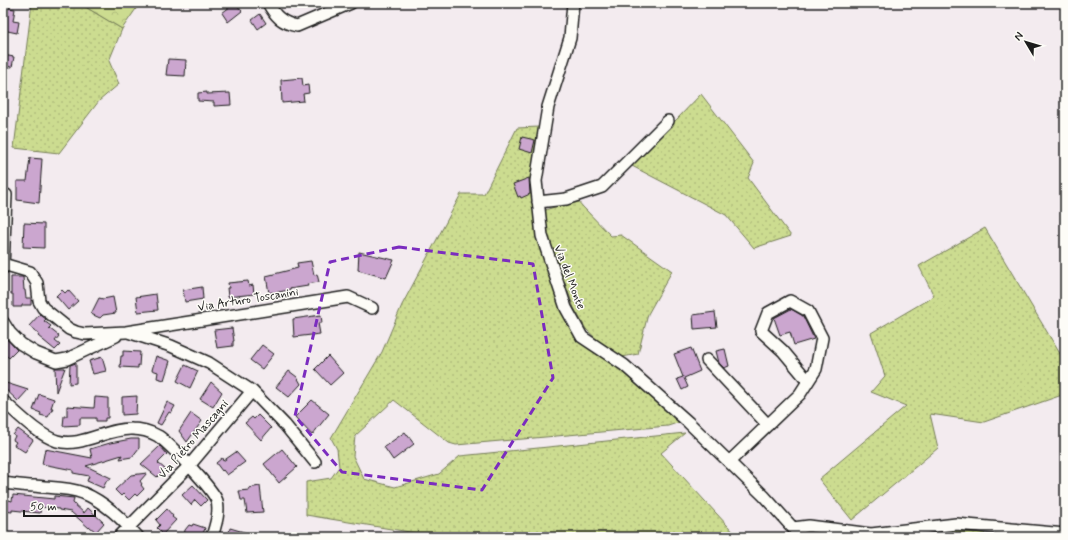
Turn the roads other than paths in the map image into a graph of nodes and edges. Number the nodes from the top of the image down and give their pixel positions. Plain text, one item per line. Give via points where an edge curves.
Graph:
1 (268, 3) edge
2 (351, 3) edge
3 (574, 3) edge
4 (668, 121) dead end
5 (3, 194) edge
6 (538, 202) junction
7 (3, 265) edge
8 (372, 308) dead end
9 (3, 322) edge
10 (126, 332) junction
11 (706, 360) dead end
12 (808, 381) junction
13 (252, 390) junction
14 (3, 402) edge
15 (768, 425) junction
16 (315, 462) dead end
17 (729, 462) junction
18 (189, 466) junction
19 (3, 483) edge
20 (129, 527) junction
21 (793, 528) junction
22 (1065, 534) edge
23 (119, 537) edge
24 (138, 537) edge
25 (212, 537) edge
26 (801, 537) edge

1 - 2 street via 280,20 296,26
3 - 6 street, Via del Monte via 570,38 548,106 536,181
4 - 6 street via 602,187 566,199
5 - 7 street via 6,194
6 - 17 street, Via del Monte via 542,236 566,308 582,336 624,366
7 - 10 street via 30,272 37,283 41,305 70,329 85,334
8 - 10 street, Via Arturo Toscanini via 348,297
9 - 10 street via 21,344 56,361 67,359
10 - 13 street via 171,346 209,363
11 - 15 street
12 - 12 street via 816,369 822,338 808,311 790,301 768,313 760,331 783,351
12 - 15 street via 800,394
13 - 16 street
13 - 18 street, Via Pietro Mascagni
14 - 18 street via 42,433 57,441 76,442 120,430 141,430 158,436
15 - 17 street
17 - 21 street, Via del Monte
18 - 20 street, Via Pietro Mascagni
18 - 25 street via 216,499 218,510
19 - 20 street via 62,488 82,493 102,503
20 - 23 street, Via Pietro Mascagni
20 - 24 street
21 - 22 street via 809,526 871,534 956,524
21 - 26 street, Via del Monte

